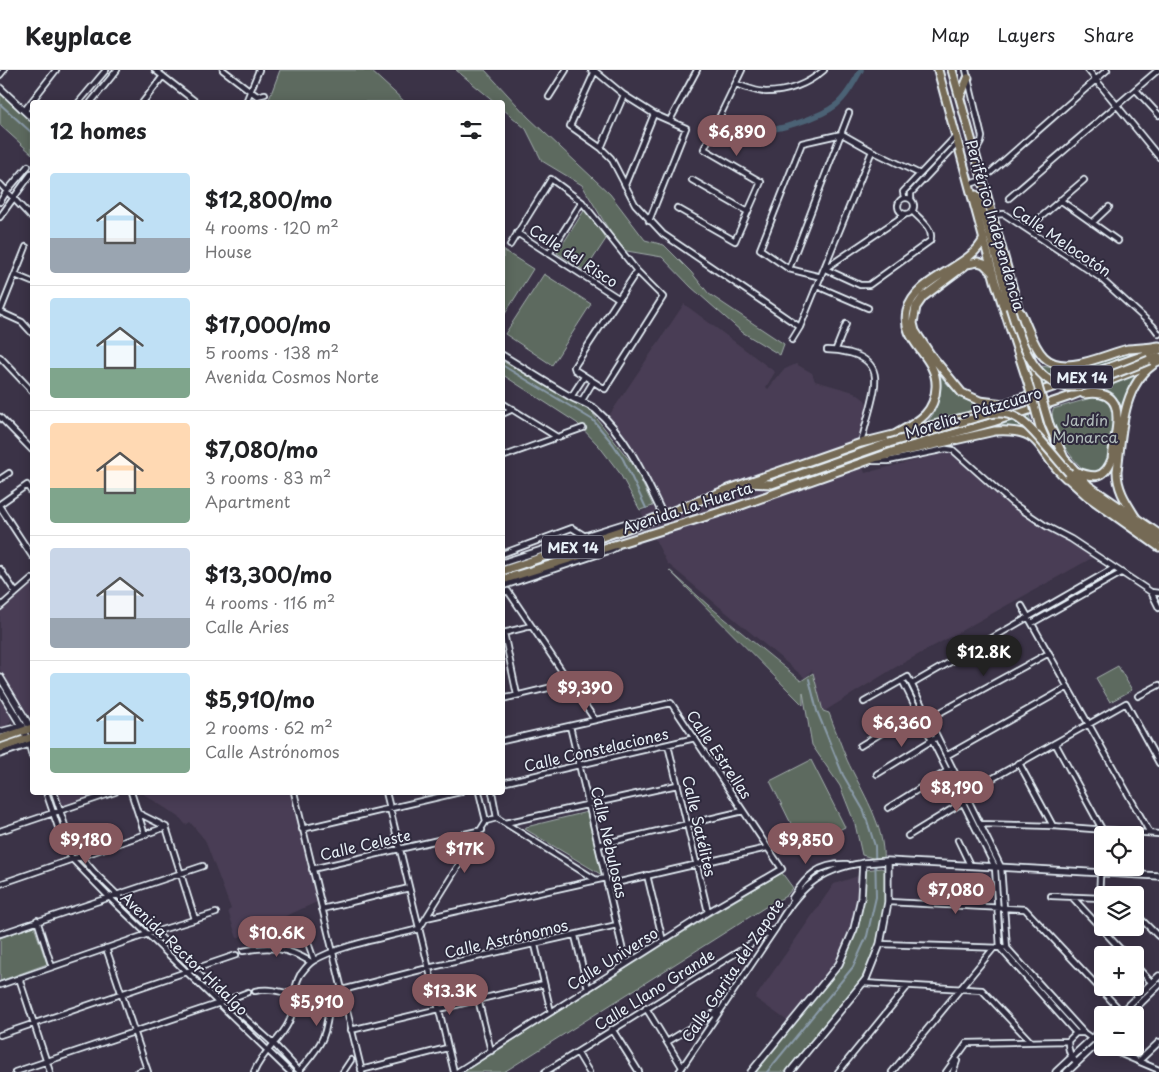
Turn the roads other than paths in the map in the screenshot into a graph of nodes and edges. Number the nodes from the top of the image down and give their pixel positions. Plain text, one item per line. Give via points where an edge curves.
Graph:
1 (4, 70) edge
2 (56, 70) edge
3 (106, 70) edge
4 (117, 70) edge
5 (155, 70) edge
6 (223, 70) edge
7 (259, 70) edge
8 (566, 70) edge
9 (697, 70) edge
10 (742, 70) edge
11 (824, 70) edge
12 (938, 70) edge
13 (952, 70) edge
14 (1088, 70) edge
15 (1107, 70) edge
16 (1158, 70) edge
17 (593, 71) edge
18 (967, 74) edge
19 (0, 75) edge
20 (164, 76) junction
21 (1096, 79) junction
22 (736, 84) junction
23 (0, 88) edge
24 (1136, 90) junction
25 (250, 92) junction
26 (265, 94) dead end
27 (624, 95) junction
28 (549, 97) dead end
29 (960, 97) junction
30 (33, 100) edge
31 (81, 100) edge
32 (93, 100) edge
33 (145, 100) edge
34 (194, 100) edge
35 (247, 100) edge
36 (30, 104) edge
37 (1117, 104) junction
38 (25, 110) junction
39 (849, 113) dead end
40 (654, 114) junction
41 (1159, 115) edge
42 (30, 116) edge
43 (670, 120) junction
44 (842, 134) junction
45 (956, 135) junction
46 (958, 143) junction
47 (601, 148) junction
48 (872, 151) junction
49 (975, 153) junction
50 (1159, 156) edge
51 (28, 166) dead end
52 (926, 167) junction
53 (931, 172) junction
54 (920, 174) junction
55 (30, 175) edge
56 (692, 180) dead end
57 (982, 180) junction
58 (1084, 180) dead end
59 (0, 184) edge
60 (625, 185) junction
61 (971, 186) junction
62 (7, 191) junction
63 (12, 197) junction
64 (904, 197) junction
65 (1009, 198) dead end
66 (911, 200) junction
67 (1060, 200) junction
68 (0, 202) edge
69 (582, 202) junction
70 (1108, 207) dead end
71 (677, 208) dead end
72 (912, 211) junction
73 (748, 212) junction
74 (906, 214) junction
75 (992, 215) junction
76 (30, 216) edge
77 (0, 217) edge
78 (649, 221) junction
79 (1092, 223) junction
80 (1027, 229) junction
81 (517, 233) junction
82 (984, 238) junction
83 (1118, 241) dead end
84 (510, 245) dead end
85 (26, 247) dead end
86 (548, 254) junction
87 (789, 268) junction
88 (825, 269) junction
89 (637, 271) junction
90 (994, 274) junction
91 (15, 275) junction
92 (821, 278) junction
93 (30, 281) edge
94 (817, 286) junction
95 (618, 298) junction
96 (1013, 305) junction
97 (868, 308) dead end
98 (0, 312) edge
99 (846, 324) dead end
100 (800, 327) junction
101 (30, 330) edge
102 (1159, 334) edge
103 (792, 340) dead end
104 (1159, 346) edge
105 (827, 350) dead end
106 (836, 350) junction
107 (1159, 350) edge
108 (0, 357) edge
109 (505, 357) edge
110 (1159, 359) edge
111 (584, 377) junction
112 (593, 382) junction
113 (30, 388) edge
114 (1071, 396) junction
115 (572, 397) junction
116 (581, 402) junction
117 (505, 404) edge
118 (1004, 404) junction
119 (514, 409) junction
120 (505, 413) edge
121 (0, 417) edge
122 (583, 428) dead end
123 (896, 434) junction
124 (558, 437) junction
125 (861, 442) junction
126 (30, 444) edge
127 (28, 446) joint
128 (505, 455) edge
129 (879, 457) junction
130 (867, 461) junction
131 (9, 473) dead end
132 (1070, 474) junction
133 (1, 477) edge
134 (746, 483) junction
135 (30, 490) edge
136 (0, 505) edge
137 (663, 515) junction
138 (1136, 518) junction
139 (642, 523) junction
140 (1159, 534) edge
141 (585, 536) junction
142 (1159, 540) edge
143 (624, 542) junction
144 (1159, 547) edge
145 (30, 553) edge
146 (505, 553) edge
147 (505, 562) edge
148 (1114, 568) junction
149 (0, 569) edge
150 (505, 570) edge
151 (1122, 573) junction
152 (505, 579) edge
153 (30, 581) edge
154 (505, 585) edge
155 (505, 592) edge
156 (1151, 592) junction
157 (16, 593) junction
158 (1159, 594) edge
159 (1158, 605) edge
160 (1022, 606) dead end
161 (0, 607) edge
162 (1028, 616) junction
163 (1032, 623) junction
164 (531, 626) junction
165 (505, 632) edge
166 (505, 642) edge
167 (1049, 653) junction
168 (0, 677) edge
169 (902, 680) junction
170 (569, 683) junction
171 (912, 684) junction
172 (1159, 685) edge
173 (1068, 687) junction
174 (0, 690) edge
175 (517, 695) junction
176 (1138, 696) dead end
177 (505, 698) edge
178 (864, 702) dead end
179 (923, 708) junction
180 (917, 711) junction
181 (928, 719) junction
182 (595, 720) junction
183 (1089, 724) junction
184 (570, 726) junction
185 (0, 732) edge
186 (29, 733) edge
187 (937, 737) junction
188 (695, 738) junction
189 (0, 739) edge
190 (505, 741) edge
191 (932, 741) junction
192 (1055, 743) junction
193 (668, 745) junction
194 (860, 746) dead end
195 (0, 748) edge
196 (0, 754) edge
197 (946, 756) junction
198 (1019, 763) junction
199 (1159, 763) edge
200 (579, 765) junction
201 (952, 768) junction
202 (947, 771) junction
203 (877, 774) dead end
204 (505, 782) edge
205 (677, 785) junction
206 (966, 794) junction
207 (47, 795) edge
208 (55, 795) edge
209 (106, 795) edge
210 (131, 795) edge
211 (295, 795) edge
212 (387, 795) edge
213 (448, 795) edge
214 (480, 795) edge
215 (493, 795) edge
216 (968, 799) junction
217 (963, 803) junction
218 (589, 805) junction
219 (888, 808) dead end
220 (390, 809) junction
221 (60, 811) junction
222 (743, 811) junction
223 (138, 812) junction
224 (53, 813) junction
225 (497, 818) junction
226 (486, 820) junction
227 (505, 823) junction
228 (981, 824) junction
229 (686, 825) junction
230 (1053, 826) junction
231 (1099, 826) edge
232 (166, 827) junction
233 (302, 829) junction
234 (482, 830) junction
235 (0, 831) edge
236 (1094, 833) edge
237 (1144, 833) edge
238 (1150, 833) junction
239 (1159, 834) edge
240 (145, 835) junction
241 (908, 836) dead end
242 (958, 840) dead end
243 (598, 845) junction
244 (767, 848) junction
245 (400, 849) junction
246 (81, 857) junction
247 (72, 859) junction
248 (886, 861) junction
249 (865, 862) junction
250 (696, 864) junction
251 (849, 865) junction
252 (970, 865) junction
253 (203, 866) dead end
254 (998, 867) junction
255 (312, 869) junction
256 (782, 869) joint
257 (180, 873) junction
258 (1094, 873) edge
259 (1144, 875) edge
260 (647, 876) junction
261 (809, 876) junction
262 (1159, 876) edge
263 (606, 878) junction
264 (596, 880) junction
265 (813, 881) junction
266 (0, 884) edge
267 (607, 885) junction
268 (409, 888) junction
269 (116, 894) junction
270 (1051, 896) dead end
271 (109, 897) junction
272 (1072, 897) junction
273 (1094, 898) edge
274 (888, 902) junction
275 (788, 907) junction
276 (997, 908) junction
277 (1004, 908) junction
278 (322, 909) junction
279 (708, 912) junction
280 (216, 913) dead end
281 (426, 918) junction
282 (196, 919) junction
283 (37, 920) junction
284 (1144, 922) edge
285 (301, 924) dead end
286 (617, 926) junction
287 (776, 928) junction
288 (419, 929) junction
289 (0, 932) edge
290 (156, 932) junction
291 (148, 934) junction
292 (575, 936) junction
293 (1158, 936) edge
294 (663, 941) junction
295 (880, 944) junction
296 (535, 945) junction
297 (1118, 946) edge
298 (106, 948) junction
299 (992, 948) junction
300 (1000, 948) junction
301 (1007, 948) junction
302 (244, 951) dead end
303 (332, 951) junction
304 (236, 955) dead end
305 (312, 961) junction
306 (626, 964) junction
307 (52, 967) junction
308 (428, 968) junction
309 (194, 969) junction
310 (186, 972) junction
311 (1144, 975) edge
312 (1159, 976) edge
313 (20, 978) junction
314 (863, 983) junction
315 (1152, 983) junction
316 (544, 984) junction
317 (0, 985) edge
318 (1159, 985) edge
319 (908, 986) junction
320 (588, 989) junction
321 (960, 989) junction
322 (342, 990) junction
323 (255, 991) dead end
324 (248, 992) dead end
325 (336, 993) dead end
326 (121, 994) junction
327 (293, 995) junction
328 (478, 999) junction
329 (226, 1001) junction
330 (220, 1003) junction
331 (1114, 1006) edge
332 (1127, 1006) edge
333 (1137, 1006) edge
334 (646, 1008) junction
335 (438, 1009) junction
336 (721, 1009) junction
337 (551, 1012) junction
338 (34, 1024) junction
339 (612, 1029) junction
340 (351, 1030) junction
341 (134, 1032) junction
342 (1076, 1033) junction
343 (1084, 1033) junction
344 (0, 1035) edge
345 (1093, 1039) joint
346 (1030, 1041) junction
347 (1068, 1041) junction
348 (667, 1042) junction
349 (1159, 1042) edge
350 (274, 1044) junction
351 (447, 1048) junction
352 (268, 1049) junction
353 (1094, 1049) edge
354 (491, 1051) junction
355 (576, 1052) junction
356 (1126, 1056) edge
357 (958, 1057) junction
358 (1072, 1058) junction
359 (351, 1060) dead end
360 (46, 1061) junction
361 (1139, 1061) junction
362 (1077, 1063) junction
363 (148, 1070) edge
364 (680, 1070) edge
365 (1159, 1070) edge
366 (361, 1071) edge
367 (14, 1072) edge
368 (50, 1072) edge
369 (138, 1072) edge
370 (254, 1072) edge
371 (290, 1072) edge
372 (300, 1072) edge
373 (343, 1072) edge
374 (456, 1072) edge
375 (545, 1072) edge
376 (589, 1072) edge
377 (639, 1072) edge
378 (751, 1072) edge
379 (790, 1072) edge
380 (838, 1072) edge
381 (892, 1072) edge
382 (946, 1072) edge
383 (953, 1072) edge
384 (1056, 1072) edge
385 (1067, 1072) edge

1 - 19 street
2 - 30 street
3 - 31 street
4 - 32 street
5 - 20 street
6 - 25 street
7 - 25 street
8 - 28 street
9 - 43 street
10 - 22 street
11 - 22 street via 804,84 787,89 765,92
12 - 45 main road, Periférico Independencia
13 - 29 main road, Periférico Independencia
14 - 21 street
15 - 21 street
16 - 24 street
17 - 27 street
17 - 47 street via 570,126
18 - 29 main road
18 - 49 street via 982,137
20 - 33 street
20 - 34 street
21 - 37 street
21 - 57 street
22 - 73 street via 704,149 761,182
23 - 38 street
24 - 37 street
24 - 41 street
25 - 26 street via 257,96
25 - 35 street
27 - 40 street
27 - 47 street
29 - 49 main road, Periférico Independencia
36 - 38 street
37 - 50 street
37 - 65 street
38 - 42 street
39 - 44 street
40 - 43 street
40 - 60 street
43 - 78 street via 686,128
44 - 48 street
44 - 87 street
44 - 87 street via 802,143 760,249
45 - 46 main road, Periférico Independencia
45 - 52 street
46 - 53 street
46 - 61 main road, Periférico Independencia
47 - 60 street via 611,158
48 - 54 street
48 - 88 street
49 - 57 main road, Periférico Independencia
51 - 62 street
52 - 53 street
52 - 54 street
53 - 66 street via 911,193
54 - 64 street via 903,192
55 - 63 street
56 - 73 street
57 - 61 street
57 - 75 main road, Periférico Independencia
58 - 67 street
59 - 62 street
60 - 78 street
61 - 82 main road, Periférico Independencia
61 - 96 main road via 985,214
62 - 63 street
62 - 68 street
63 - 76 street
63 - 77 street
64 - 66 street
64 - 74 street via 897,205 900,212
66 - 72 street
67 - 79 street
67 - 80 street
69 - 81 street via 551,179
69 - 86 street
69 - 89 street
70 - 79 street
71 - 73 street via 735,242
72 - 74 street
72 - 88 street via 931,231 930,241 870,285 860,285
74 - 88 street
75 - 80 street, Calle Melocotón via 1004,214
75 - 96 main road, Periférico Independencia
78 - 100 street via 663,234
79 - 83 street
80 - 102 street, Calle Melocotón via 1099,277
81 - 84 street
81 - 86 street, Calle del Risco
82 - 90 main road, Periférico Independencia
82 - 123 main road via 969,256 922,288 908,309 906,327 933,367 936,396 920,421
85 - 91 street
86 - 95 street, Calle del Risco
87 - 92 street
88 - 92 street
89 - 95 street
89 - 112 street via 663,297 606,388
90 - 118 main road via 984,264 967,264 923,297 916,307 913,323 930,354 962,393 980,401
90 - 132 main road, Periférico Independencia, bridge via 1040,426 1047,444
91 - 93 street
91 - 98 street
92 - 94 street
94 - 97 street
94 - 100 street
95 - 111 street via 574,369
96 - 104 main road via 1044,358 1052,363 1073,365 1128,350
96 - 110 main road, bridge via 1019,337 1028,356 1045,376 1058,384 1076,387
96 - 132 main road, Periférico Independencia, bridge via 1049,424
98 - 101 street via 22,322
99 - 106 street
100 - 103 street
105 - 106 street
106 - 125 street via 861,356 876,375 876,389
107 - 118 main road, MEX 14
108 - 113 street
109 - 115 street
110 - 114 main road, Morelia - Pátzcuaro / MEX 14
110 - 138 main road via 1140,378 1129,399 1117,470 1120,491
111 - 112 street
111 - 115 street
112 - 116 street
114 - 129 main road, Morelia - Pátzcuaro / MEX 14
114 - 132 main road via 1105,394 1117,410 1112,459 1105,472 1095,477
115 - 116 street
116 - 137 street via 594,408 626,446
117 - 119 street
118 - 123 main road, MEX 14
119 - 120 street
119 - 124 street
121 - 127 street
122 - 124 street
123 - 125 main road, Avenida La Huerta / MEX 14
124 - 128 street
125 - 134 main road, Avenida La Huerta / MEX 14
126 - 127 street
129 - 130 main road, Avenida La Huerta / MEX 14
129 - 132 main road via 1008,430 1028,434 1056,469
130 - 143 main road, Avenida La Huerta / MEX 14
130 - 148 street via 888,461 953,450 1012,503
131 - 133 street
132 - 134 main road, bridge via 1027,424 1006,413 991,414 889,443 772,484
132 - 138 main road
132 - 142 main road
132 - 144 main road via 1087,496
134 - 137 main road, Avenida La Huerta / MEX 14
135 - 136 street via 27,485
136 - 145 street
137 - 139 main road, Avenida La Huerta / MEX 14
138 - 140 main road
139 - 141 street via 624,524
139 - 150 main road, Avenida La Huerta / MEX 14
141 - 146 street via 572,528
141 - 147 street
143 - 152 main road, Avenida La Huerta / MEX 14
143 - 154 street via 610,550
148 - 151 street
148 - 162 street
149 - 157 street
151 - 156 street
151 - 163 street
153 - 157 street
155 - 164 street via 508,591
156 - 158 street
156 - 159 street
157 - 161 street
160 - 162 street
162 - 163 street
162 - 171 street
163 - 167 street
164 - 165 street
164 - 170 street
166 - 175 street
167 - 173 street
167 - 181 street
168 - 186 street
169 - 171 street via 908,677
169 - 178 street
169 - 180 street
170 - 175 street
170 - 182 street
171 - 179 street
172 - 176 street
173 - 183 street
173 - 197 street
174 - 186 street
175 - 177 street
179 - 180 street
179 - 181 street
180 - 191 street
180 - 194 street
181 - 187 street
182 - 184 street
182 - 188 street, Calle Estrellas via 671,703
183 - 192 street
183 - 199 street via 1126,703
183 - 238 street
184 - 190 street
184 - 200 street, Calle Nebulosas
185 - 186 street
186 - 189 main road
186 - 195 main road
186 - 196 street
187 - 191 street
187 - 197 street
188 - 193 street, Calle Constelaciones
188 - 222 street, Calle Estrellas
191 - 202 street
191 - 203 street
192 - 198 street
192 - 231 street
193 - 200 street, Calle Constelaciones
193 - 205 street, Calle Satélites
197 - 201 street
198 - 206 street
198 - 230 street
200 - 204 street, Calle Constelaciones
200 - 218 street, Calle Nebulosas
201 - 202 street
201 - 206 street
202 - 217 street
202 - 219 street
205 - 218 street
205 - 229 street, Calle Satélites
206 - 216 street
207 - 224 street, Avenida Rector Hidalgo
208 - 221 street, Avenida Rector Hidalgo
209 - 221 street
210 - 223 street
211 - 233 street
212 - 220 street
213 - 220 street
214 - 226 street
215 - 225 street
216 - 217 street
216 - 228 street
217 - 241 street
217 - 254 street
218 - 227 street
218 - 243 street, Calle Nebulosas
220 - 233 street
220 - 245 street
221 - 224 street
221 - 246 street, Avenida Rector Hidalgo
222 - 229 street
222 - 244 street, Calle Estrellas
223 - 232 street
223 - 240 street
224 - 235 street
224 - 247 street, Avenida Rector Hidalgo
225 - 226 street
225 - 227 street
226 - 234 street
227 - 264 street
228 - 230 street
228 - 254 street
229 - 243 street
229 - 250 street, Calle Satélites
230 - 236 street
232 - 240 street
232 - 257 street
233 - 255 street
234 - 245 street, Calle Celeste
234 - 281 street
237 - 238 street
238 - 239 street
240 - 246 street
242 - 252 street
243 - 263 street, Calle Nebulosas
244 - 250 street
244 - 256 street, Calle Estrellas
245 - 255 street, Calle Celeste
245 - 268 street
246 - 247 street
246 - 269 street, Avenida Rector Hidalgo
247 - 266 street
247 - 271 street, Avenida Rector Hidalgo
248 - 249 street
248 - 252 street
248 - 274 street
249 - 251 street, Calle Garita del Zapote
249 - 378 street via 854,929 839,964
250 - 260 street
250 - 279 street, Calle Satélites
251 - 261 street via 834,864
251 - 265 street, Calle Garita del Zapote
252 - 254 street
253 - 257 street
254 - 258 street
254 - 276 street
254 - 277 street
255 - 278 street
256 - 279 street, Calle Universo
257 - 269 street
257 - 282 street
259 - 262 street
260 - 267 street
260 - 294 street
261 - 265 street
261 - 275 street
263 - 264 street
263 - 267 street, Calle Nebulosas
264 - 281 street
265 - 275 street, Calle Garita del Zapote
267 - 286 street, Calle Nebulosas
268 - 278 street
268 - 288 street
269 - 271 street
269 - 290 street, Avenida Rector Hidalgo
270 - 272 street
271 - 283 street
271 - 291 street, Avenida Rector Hidalgo
272 - 273 street
272 - 297 street
274 - 276 street
274 - 295 street
275 - 287 street, Calle Garita del Zapote
276 - 277 street
276 - 300 street
277 - 301 street
277 - 331 street via 1025,909
278 - 303 street
279 - 294 street, Calle Universo
280 - 282 street
281 - 288 street
282 - 290 street
283 - 289 street
283 - 307 street
284 - 293 street
285 - 305 street
286 - 292 street, Calle Astrónomos
286 - 306 street, Calle Nebulosas
287 - 334 street, Calle Llano Grande
287 - 336 street, Calle Garita del Zapote
288 - 303 street
288 - 308 street
290 - 291 street
290 - 309 street, Avenida Rector Hidalgo
291 - 298 street
291 - 310 street, Avenida Rector Hidalgo
292 - 296 street, Calle Astrónomos
292 - 320 street
294 - 306 street, Calle Universo
295 - 299 street
295 - 314 street
296 - 308 street, Calle Astrónomos
296 - 316 street
298 - 307 street
298 - 326 street
299 - 300 street
299 - 321 street
300 - 301 street
300 - 342 street
301 - 343 street
302 - 305 street via 275,947
303 - 305 street
303 - 322 street
304 - 309 street
305 - 327 street via 300,975
306 - 320 street, Calle Universo
307 - 313 street
308 - 322 street, Calle Astrónomos
308 - 335 street
309 - 310 street
309 - 329 street, Avenida Rector Hidalgo
310 - 326 street
310 - 330 street, Avenida Rector Hidalgo
311 - 315 street
312 - 315 street
313 - 317 street
313 - 338 street
314 - 319 street
314 - 379 street
315 - 332 street
316 - 328 street
316 - 337 street
318 - 333 street
319 - 321 street
319 - 380 street
320 - 337 street, Calle Universo
321 - 346 street via 982,990
321 - 381 street
322 - 340 street
323 - 327 street
324 - 329 street
325 - 372 street via 330,998 322,1042
326 - 338 street
326 - 341 street
327 - 350 street via 290,1020
328 - 335 street
328 - 354 street
329 - 330 street
329 - 350 street, Avenida Rector Hidalgo
330 - 341 street
330 - 352 street, Avenida Rector Hidalgo
334 - 339 street, Calle Llano Grande
334 - 348 street
335 - 340 street
335 - 351 street
336 - 348 street
336 - 364 street, Calle Garita del Zapote
337 - 354 street, Calle Universo
338 - 344 street
338 - 360 street
339 - 355 street, Calle Llano Grande
339 - 377 street
340 - 366 street
341 - 360 street
341 - 363 street
342 - 343 street
342 - 347 street
343 - 345 street
345 - 358 street
346 - 347 street
346 - 357 street via 967,1043
347 - 358 street
348 - 364 street
349 - 361 street
350 - 352 street
350 - 372 street, Avenida Rector Hidalgo
351 - 366 street
351 - 374 street
352 - 370 street
352 - 371 street, Avenida Rector Hidalgo
353 - 362 street
354 - 374 street, Calle Universo
355 - 375 street, Calle Llano Grande
355 - 376 street
356 - 361 street
357 - 382 street
357 - 383 street
358 - 362 street
358 - 384 street
359 - 373 street
360 - 367 street
360 - 368 street
361 - 365 street
362 - 385 street
363 - 369 street

